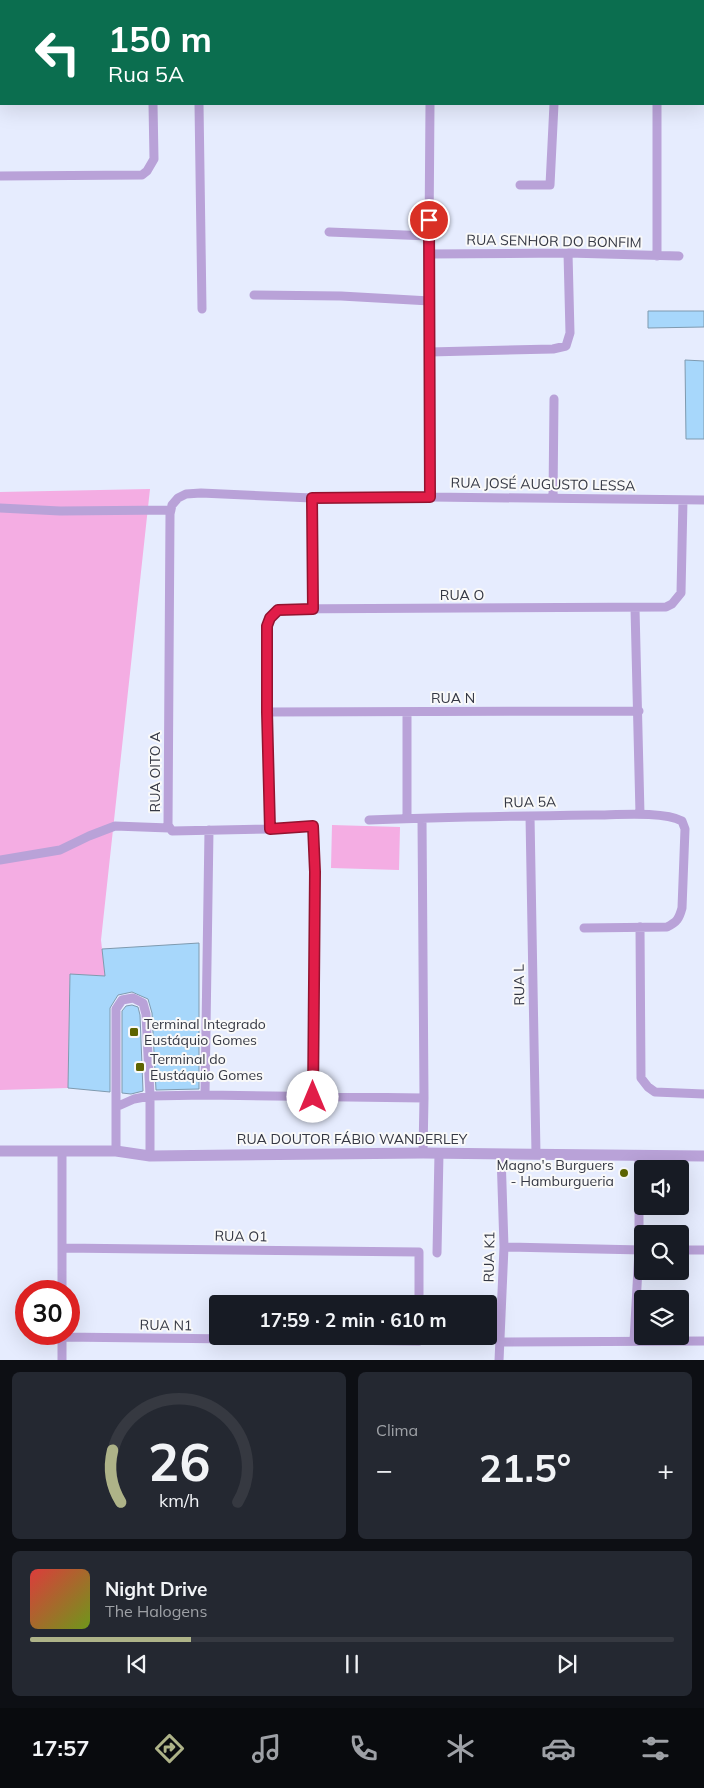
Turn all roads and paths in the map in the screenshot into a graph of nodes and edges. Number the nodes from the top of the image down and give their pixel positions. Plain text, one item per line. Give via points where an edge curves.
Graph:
1 (153, 105) edge
2 (199, 105) edge
3 (430, 105) edge
4 (554, 105) edge
5 (657, 105) edge
6 (0, 176) edge
7 (520, 185) dead end
8 (329, 232) dead end
9 (428, 236) junction
10 (568, 253) junction
11 (429, 254) junction
12 (657, 256) junction
13 (680, 256) dead end
14 (254, 295) dead end
15 (430, 301) junction
16 (202, 309) dead end
17 (429, 352) junction
18 (554, 399) dead end
19 (430, 497) junction
20 (312, 498) junction
21 (553, 498) junction
22 (683, 500) junction
23 (704, 500) edge
24 (175, 501) joint
25 (0, 508) edge
26 (171, 510) junction
27 (636, 608) junction
28 (313, 609) junction
29 (639, 711) junction
30 (267, 712) junction
31 (408, 712) junction
32 (640, 814) junction
33 (530, 816) junction
34 (407, 818) junction
35 (422, 818) junction
36 (369, 820) dead end
37 (170, 828) junction
38 (270, 829) junction
39 (209, 830) junction
40 (0, 860) edge
41 (640, 927) junction
42 (584, 928) dead end
43 (704, 1094) edge
44 (206, 1095) junction
45 (150, 1096) junction
46 (313, 1097) junction
47 (424, 1098) junction
48 (116, 1107) junction
49 (62, 1150) junction
50 (116, 1150) junction
51 (0, 1151) edge
52 (423, 1153) junction
53 (439, 1153) junction
54 (501, 1154) junction
55 (536, 1154) junction
56 (639, 1155) junction
57 (150, 1156) junction
58 (704, 1156) edge
59 (640, 1225) edge
60 (504, 1247) junction
61 (62, 1248) junction
62 (634, 1250) edge
63 (689, 1250) edge
64 (704, 1250) edge
65 (437, 1253) dead end
66 (62, 1280) edge
67 (420, 1295) edge
68 (80, 1336) edge
69 (209, 1337) edge
70 (634, 1341) edge
71 (689, 1341) edge
72 (704, 1341) edge
73 (500, 1342) junction
74 (62, 1345) edge
75 (62, 1360) edge
76 (499, 1360) edge

1 - 6 street via 154,160 142,175
2 - 16 street
3 - 9 street
4 - 7 street via 550,185
5 - 12 street
8 - 9 street
9 - 11 street
10 - 11 street, RUA SENHOR DO BONFIM
10 - 12 street, RUA SENHOR DO BONFIM
10 - 17 street via 570,333 566,346
11 - 15 street
12 - 13 street, RUA SENHOR DO BONFIM
14 - 15 street
15 - 17 street
17 - 19 street
18 - 21 street
19 - 20 street, RUA JOSÉ AUGUSTO LESSA
19 - 21 street, RUA JOSÉ AUGUSTO LESSA
20 - 24 street, RUA JOSÉ AUGUSTO LESSA via 201,493 186,494
20 - 28 street
21 - 22 street, RUA JOSÉ AUGUSTO LESSA
22 - 23 street, RUA JOSÉ AUGUSTO LESSA
22 - 27 street, RUA O via 681,593 666,607
24 - 26 street, RUA OITO A
25 - 26 street
26 - 37 street, RUA OITO A
27 - 28 street, RUA O
27 - 29 street
28 - 30 street, RUA O via 278,610 270,618 267,626
29 - 31 street, RUA N
29 - 32 street
30 - 31 street, RUA N
30 - 38 street
31 - 34 street
32 - 33 street, RUA 5A
32 - 41 street, RUA 5A via 677,818 685,829 680,917 667,927
33 - 35 street, RUA 5A
33 - 55 street, RUA L
34 - 35 street, RUA 5A
34 - 36 street, RUA 5A
35 - 47 street
37 - 39 street, RUA OITO A
37 - 40 street via 115,826 60,850
38 - 39 street, RUA OITO A
38 - 46 street via 313,826
39 - 44 street
41 - 42 street
41 - 43 street via 641,1078 655,1092
44 - 45 street
44 - 46 street
45 - 48 street
45 - 48 street via 145,1008 138,999 127,998 116,1009
45 - 57 street
46 - 47 street
47 - 52 street
48 - 50 street
49 - 50 street, RUA DOUTOR FÁBIO WANDERLEY
49 - 51 street, RUA DOUTOR FÁBIO WANDERLEY
49 - 61 street
50 - 57 street, RUA DOUTOR FÁBIO WANDERLEY
52 - 53 street, RUA DOUTOR FÁBIO WANDERLEY
52 - 57 street, RUA DOUTOR FÁBIO WANDERLEY
53 - 54 street, RUA DOUTOR FÁBIO WANDERLEY
53 - 65 street
54 - 55 street, RUA DOUTOR FÁBIO WANDERLEY
54 - 60 street, RUA K1
55 - 56 street, RUA DOUTOR FÁBIO WANDERLEY
56 - 58 street, RUA DOUTOR FÁBIO WANDERLEY
56 - 59 street
60 - 62 street
60 - 73 street, RUA K1
61 - 66 street
61 - 67 street, RUA O1 via 420,1252
63 - 64 street
68 - 69 street, RUA N1
70 - 73 street
71 - 72 street
73 - 76 street, RUA K1
74 - 75 street

